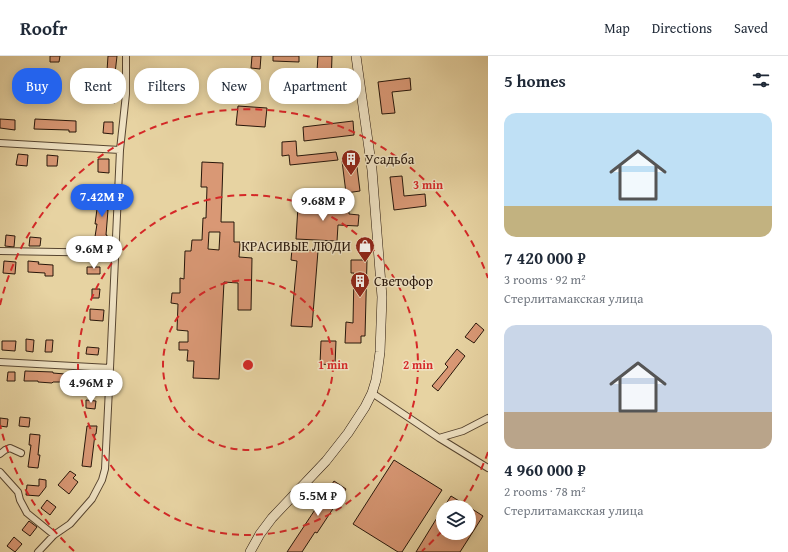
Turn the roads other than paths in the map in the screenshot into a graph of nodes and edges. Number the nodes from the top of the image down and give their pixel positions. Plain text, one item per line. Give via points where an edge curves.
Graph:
1 (126, 56) edge
2 (356, 56) edge
3 (0, 143) edge
4 (120, 150) junction
5 (0, 251) edge
6 (116, 254) junction
7 (0, 362) edge
8 (110, 368) junction
9 (372, 393) junction
10 (488, 418) edge
11 (439, 438) junction
12 (21, 453) dead end
13 (0, 454) edge
14 (488, 468) edge
15 (0, 472) edge
16 (54, 535) junction
17 (38, 552) edge
18 (250, 552) edge

1 - 4 street via 126,94
2 - 9 main road via 372,170 382,297 378,367
3 - 4 street
4 - 6 street
5 - 6 street
6 - 8 street
7 - 8 street
8 - 16 street via 105,469 102,480 92,499 70,524
9 - 11 street
9 - 18 main road via 353,426 331,456 272,518
10 - 11 street via 463,431
11 - 14 street
12 - 13 street via 10,448
15 - 16 street via 18,492 27,513
16 - 17 street

